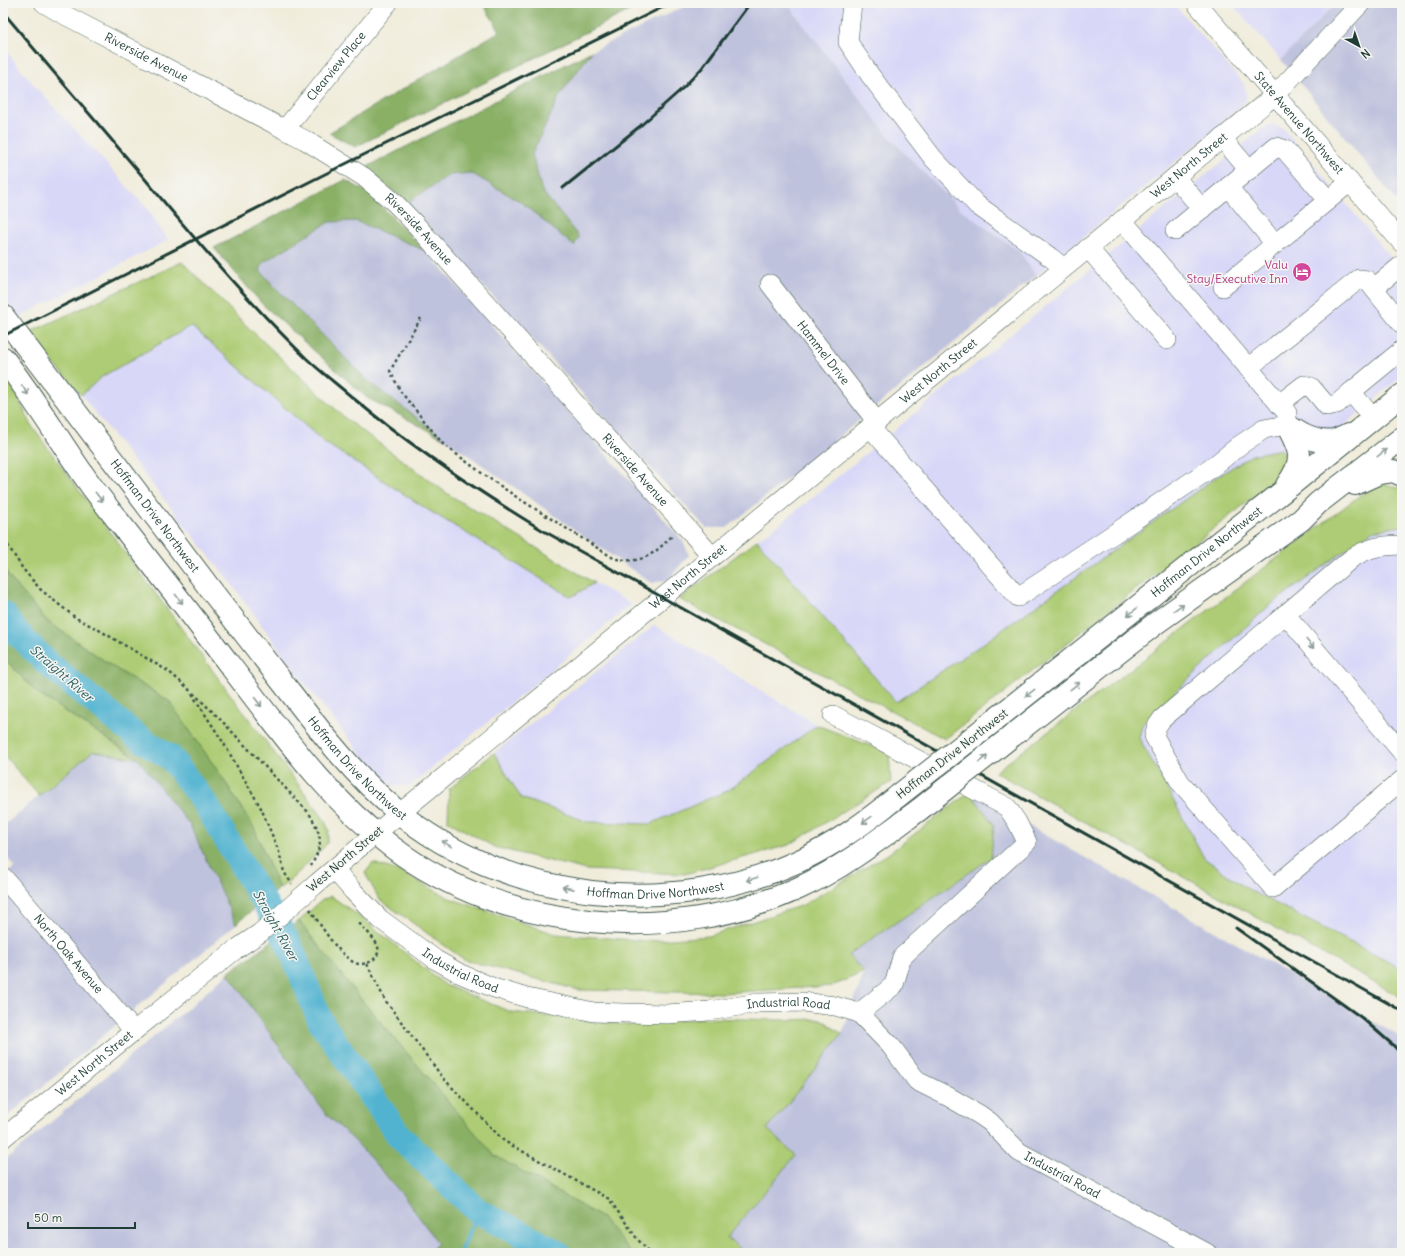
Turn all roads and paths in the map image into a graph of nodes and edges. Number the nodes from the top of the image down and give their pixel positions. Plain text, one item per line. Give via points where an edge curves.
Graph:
1 (44, 3) edge
2 (388, 3) edge
3 (852, 3) edge
4 (1196, 3) edge
5 (1362, 3) edge
6 (1275, 95) junction
7 (285, 129) junction
8 (1222, 138) junction
9 (1248, 170) junction
10 (1175, 177) junction
11 (1350, 182) junction
12 (1228, 187) junction
13 (1328, 200) junction
14 (1202, 209) junction
15 (1122, 220) junction
16 (1398, 230) edge
17 (1175, 231) dead end
18 (1275, 244) junction
19 (1088, 248) junction
20 (1402, 265) edge
21 (1064, 268) junction
22 (770, 284) dead end
23 (1223, 287) dead end
24 (1374, 288) junction
25 (3, 316) edge
26 (421, 318) dead end
27 (1402, 324) edge
28 (1167, 340) dead end
29 (1402, 350) edge
30 (3, 358) edge
31 (1248, 368) junction
32 (1351, 392) junction
33 (1402, 395) edge
34 (1279, 404) junction
35 (874, 424) junction
36 (1287, 425) junction
37 (1364, 425) junction
38 (1402, 438) edge
39 (1402, 475) edge
40 (1281, 493) junction
41 (1301, 520) junction
42 (684, 524) junction
43 (3, 534) edge
44 (1402, 545) edge
45 (712, 556) junction
46 (1285, 614) junction
47 (188, 688) junction
48 (833, 715) dead end
49 (1402, 752) edge
50 (1402, 780) edge
51 (400, 813) junction
52 (375, 834) junction
53 (334, 869) junction
54 (3, 877) edge
55 (315, 885) junction
56 (296, 889) dead end
57 (362, 901) junction
58 (308, 906) dead end
59 (367, 964) junction
60 (859, 1013) junction
61 (134, 1031) junction
62 (3, 1138) edge
63 (651, 1253) edge
64 (1206, 1253) edge

1 - 7 street, Riverside Avenue
2 - 7 street, Clearview Place
3 - 21 street via 848,42 933,158 977,205
4 - 6 street, State Avenue Northwest
5 - 6 street, West North Street
6 - 8 street, West North Street
6 - 11 street, State Avenue Northwest
7 - 42 street, Riverside Avenue via 364,178 394,203
8 - 9 street
8 - 10 street, West North Street
9 - 12 street
9 - 13 street via 1276,148 1285,150
10 - 14 street
10 - 15 street, West North Street
11 - 13 street
11 - 16 street, State Avenue Northwest
12 - 14 street
12 - 18 street
13 - 18 street
14 - 17 street
15 - 19 street, West North Street
15 - 31 street
18 - 23 street
19 - 21 street, West North Street
19 - 28 street
20 - 24 street
21 - 35 street, West North Street
22 - 35 street, Hammel Drive
24 - 27 street
24 - 31 street via 1367,280 1359,279
25 - 51 main road, Hoffman Drive Northwest via 330,743 379,795
26 - 42 path via 390,371 401,392 443,444 506,490 615,559 641,559 659,548
29 - 32 street
30 -> 52 main road, Hoffman Drive Northwest via 95,491 292,748 320,781
31 - 34 street
32 - 34 street via 1337,404 1327,406 1311,387 1304,385
32 - 37 street
33 - 37 main road, Hoffman Drive Northwest
34 - 36 street via 1287,414
35 - 36 street, Hammel Drive via 1018,596 1210,469 1264,429
35 - 45 street, West North Street
36 - 37 main road via 1300,435 1311,439 1334,441
36 - 40 main road via 1299,451 1299,463
37 - 40 main road, Hoffman Drive Northwest
41 -> 38 main road, Hoffman Drive Northwest via 1318,503
39 - 41 main road via 1393,471 1378,473 1357,482
40 -> 51 main road, Hoffman Drive Northwest, bridge via 846,835 769,874 697,891 628,895 594,893 528,879 492,867 457,851
52 -> 41 main road, Hoffman Drive Northwest, bridge via 438,876 464,889 517,908 544,914 620,924 706,917 736,910 797,889 856,856 920,809 1156,623
42 - 45 street, Riverside Avenue
43 - 47 path via 7,544 40,589 76,618 168,670
44 - 46 street via 1381,546 1366,550 1352,558
45 - 51 street, West North Street
46 -> 49 street
46 - 50 street via 1156,726 1154,736 1180,782 1273,888
47 - 55 path via 309,813 320,837 320,846 309,869
47 - 56 path via 261,808 279,852 284,872
48 - 60 street via 1007,807 1027,842 902,956 894,985
51 - 52 street, West North Street
52 - 53 street, West North Street
53 - 55 street, West North Street
53 - 57 street, Industrial Road
54 - 61 street, North Oak Avenue
55 - 61 street, West North Street, bridge via 260,933
57 - 59 path via 354,909 354,917 376,942 378,948 377,955
57 - 60 street, Industrial Road via 410,942 461,974 494,988 562,1006 594,1012 667,1014 709,1011 758,1003 802,1002 835,1006
58 - 59 path via 340,950 352,962
59 - 63 path via 385,1000 443,1078 504,1141 610,1199 638,1240
60 - 64 street, Industrial Road via 891,1046 917,1081 985,1119 1019,1152
61 - 62 street, West North Street

